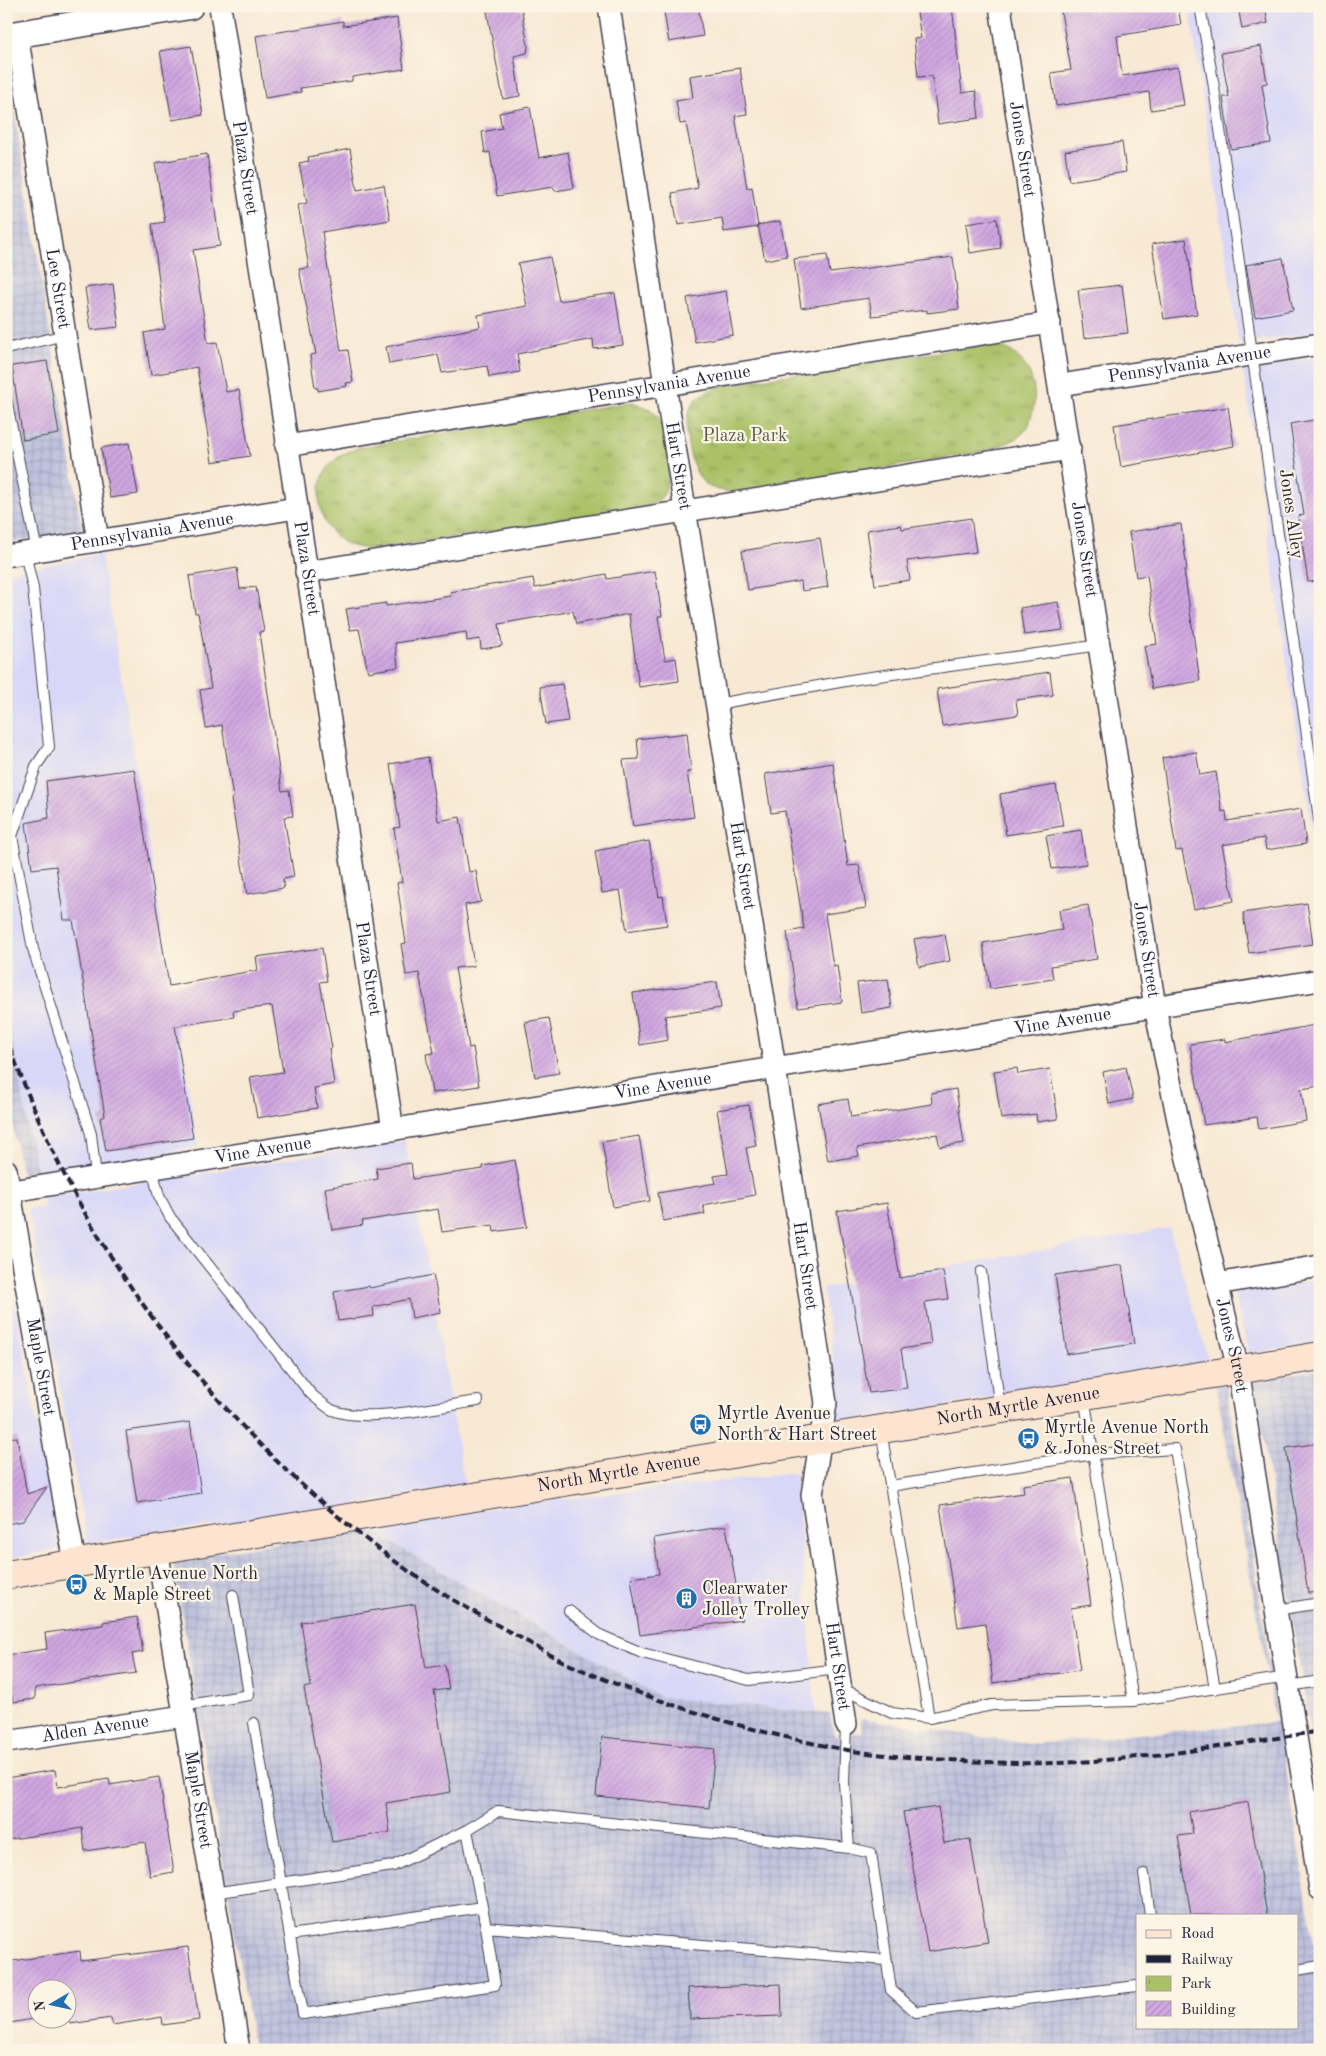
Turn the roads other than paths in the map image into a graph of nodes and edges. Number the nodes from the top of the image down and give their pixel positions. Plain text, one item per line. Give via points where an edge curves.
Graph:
1 (190, 6) edge
2 (220, 6) edge
3 (609, 6) edge
4 (1000, 6) edge
5 (1200, 6) edge
6 (12, 35) edge
7 (1050, 323) junction
8 (65, 336) junction
9 (1320, 344) edge
10 (6, 349) edge
11 (1251, 355) junction
12 (1060, 384) junction
13 (665, 385) junction
14 (6, 399) edge
15 (286, 446) junction
16 (1070, 449) junction
17 (296, 508) junction
18 (685, 512) junction
19 (98, 541) junction
20 (23, 554) edge
21 (306, 572) junction
22 (1100, 645) junction
23 (717, 704) junction
24 (1320, 826) edge
25 (1320, 980) edge
26 (1155, 1007) junction
27 (775, 1068) junction
28 (393, 1130) junction
29 (152, 1168) junction
30 (6, 1170) edge
31 (96, 1176) junction
32 (8, 1191) edge
33 (1320, 1266) edge
34 (981, 1272) dead end
35 (1217, 1284) junction
36 (1320, 1356) edge
37 (1238, 1370) junction
38 (1084, 1395) junction
39 (478, 1401) dead end
40 (1000, 1409) junction
41 (881, 1429) junction
42 (820, 1440) junction
43 (1094, 1454) junction
44 (890, 1486) junction
45 (157, 1549) junction
46 (75, 1563) junction
47 (6, 1575) edge
48 (233, 1595) dead end
49 (1320, 1603) edge
50 (1277, 1610) junction
51 (569, 1612) dead end
52 (839, 1678) junction
53 (1320, 1681) edge
54 (1288, 1682) junction
55 (1215, 1689) junction
56 (1133, 1701) junction
57 (183, 1711) junction
58 (929, 1718) junction
59 (254, 1723) dead end
60 (846, 1724) joint
61 (6, 1742) edge
62 (467, 1830) junction
63 (849, 1848) junction
64 (1144, 1874) dead end
65 (282, 1884) junction
66 (1320, 1889) edge
67 (213, 1893) junction
68 (482, 1907) junction
69 (1150, 1914) edge
70 (486, 1927) junction
71 (290, 1935) junction
72 (886, 1960) junction
73 (1320, 1966) edge
74 (1298, 1970) edge
75 (1136, 1986) edge
76 (239, 2050) edge

1 - 6 street
2 - 15 street, Plaza Street
3 - 13 street, Hart Street
4 - 7 street, Jones Street
5 - 11 lane, Jones Alley
6 - 8 street, Lee Street
7 - 12 street, Jones Street
7 - 13 street, Pennsylvania Avenue
8 - 10 lane
8 - 19 street, Lee Street
9 - 11 street, Pennsylvania Avenue
11 - 12 street, Pennsylvania Avenue
11 - 24 lane, Jones Alley
12 - 16 street, Jones Street
13 - 15 street, Pennsylvania Avenue
13 - 18 street, Hart Street
14 - 20 lane
15 - 17 street, Plaza Street
16 - 18 street
16 - 22 street, Jones Street
17 - 19 street, Pennsylvania Avenue
17 - 21 street, Plaza Street
18 - 21 street
18 - 23 street, Hart Street
19 - 20 street, Pennsylvania Avenue
20 - 31 lane via 33,588 49,747 36,766 12,836 33,949 91,1134
21 - 28 street, Plaza Street
22 - 23 lane via 857,679
22 - 26 street, Jones Street
23 - 27 street, Hart Street
25 - 26 street, Vine Avenue
26 - 27 street, Vine Avenue
26 - 35 street, Jones Street
27 - 28 street, Vine Avenue
27 - 42 street, Hart Street via 826,1403
28 - 29 street, Vine Avenue
29 - 31 street, Vine Avenue
29 - 39 lane via 159,1196 170,1217 311,1394 332,1409 353,1415
30 - 32 street, Maple Street
31 - 32 street, Vine Avenue
32 - 46 street, Maple Street
33 - 35 street
34 - 40 lane
35 - 37 street, Jones Street
36 - 37 main road, North Myrtle Avenue
37 - 38 main road, North Myrtle Avenue
37 - 50 street, Jones Street
38 - 40 main road, North Myrtle Avenue
38 - 43 lane
40 - 41 main road, North Myrtle Avenue
41 - 42 main road, North Myrtle Avenue
41 - 44 lane
42 - 45 main road, North Myrtle Avenue
42 - 52 street, Hart Street via 812,1495
43 - 44 lane
43 - 55 lane via 1175,1449
43 - 56 lane
44 - 58 lane
45 - 46 main road, North Myrtle Avenue
45 - 57 street, Maple Street
46 - 47 main road, North Myrtle Avenue
48 - 57 lane via 248,1694
49 - 50 lane
50 - 54 street, Jones Street
51 - 52 lane via 600,1635 642,1653 749,1680
52 - 58 lane via 892,1713
52 - 60 street, Hart Street
53 - 54 lane
54 - 55 lane
54 - 66 street, Jones Street
55 - 56 lane
56 - 58 lane via 992,1705
57 - 61 street, Alden Avenue
57 - 67 street, Maple Street
59 - 65 lane
60 - 63 lane via 844,1783
62 - 63 lane via 498,1811
62 - 65 lane via 393,1866
62 - 68 lane
63 - 72 lane via 871,1853
64 - 69 lane
65 - 67 lane
65 - 71 lane
67 - 76 street, Maple Street
68 - 70 lane
68 - 71 lane
70 - 71 lane via 495,1985 303,2014
70 - 72 lane
72 - 75 lane via 891,1990 916,2012
73 - 74 lane

